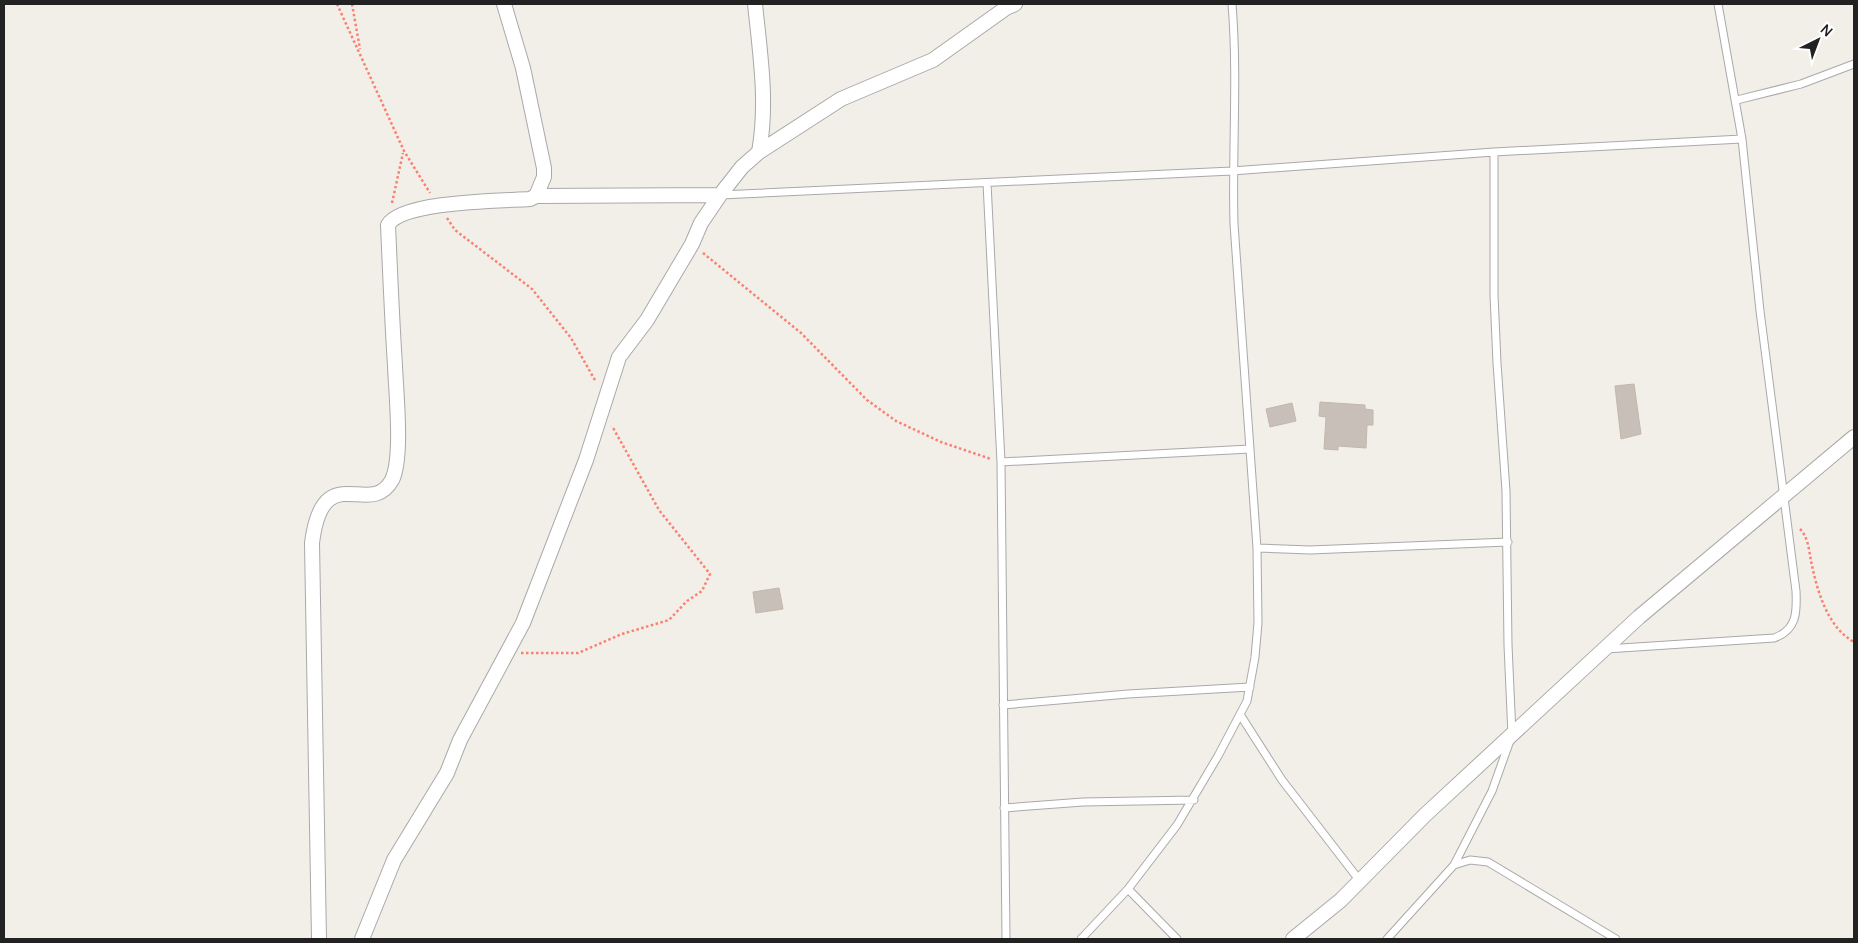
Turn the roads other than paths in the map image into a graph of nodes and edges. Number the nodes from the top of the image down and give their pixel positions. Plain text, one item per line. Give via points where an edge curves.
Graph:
1 (504, 4) edge
2 (755, 4) edge
3 (1015, 4) edge
4 (1232, 4) edge
5 (1718, 4) edge
6 (1854, 64) edge
7 (1737, 100) junction
8 (1742, 139) junction
9 (759, 152) junction
10 (1494, 152) junction
11 (1232, 171) junction
12 (987, 183) junction
13 (720, 195) junction
14 (536, 196) junction
15 (1854, 437) edge
16 (1250, 449) junction
17 (1001, 462) junction
18 (1784, 495) junction
19 (1508, 542) junction
20 (1257, 548) junction
21 (1603, 649) junction
22 (1250, 688) junction
23 (1003, 705) junction
24 (1241, 716) junction
25 (1512, 735) junction
26 (1194, 800) junction
27 (1004, 808) junction
28 (1454, 866) junction
29 (1360, 882) junction
30 (1128, 889) junction
31 (319, 939) edge
32 (362, 939) edge
33 (1006, 939) edge
34 (1081, 939) edge
35 (1177, 939) edge
36 (1293, 939) edge
37 (1387, 939) edge
38 (1616, 939) edge

1 - 14 street via 523,68 544,168
2 - 9 street via 764,124
3 - 9 street via 933,60 841,99
4 - 11 lane via 1235,80
5 - 7 lane
6 - 7 lane via 1802,84
7 - 8 lane
8 - 10 lane
8 - 18 lane
9 - 13 street via 742,167
10 - 11 lane
10 - 19 lane via 1492,216 1496,353
11 - 12 lane
11 - 16 lane via 1236,272
12 - 13 lane
12 - 17 lane
13 - 14 street
13 - 32 street via 647,320 619,357 579,478 524,623 460,740 447,773 394,860
14 - 31 street via 406,211 392,217 388,225 399,438 392,478 386,488 369,495 339,494 328,498 315,519 312,543
15 - 18 street
16 - 17 lane
16 - 20 lane
17 - 23 lane
18 - 21 street
18 - 21 lane via 1797,603 1796,616 1784,635
19 - 20 lane via 1310,550
19 - 25 lane
20 - 22 lane via 1258,623
21 - 25 street
22 - 23 lane via 1110,695
22 - 24 lane
23 - 27 lane
24 - 26 lane
24 - 29 lane via 1282,780
25 - 28 lane via 1492,791
25 - 29 street via 1425,814
26 - 27 lane via 1083,802
26 - 30 lane
27 - 33 lane
28 - 37 lane
28 - 38 lane via 1470,860 1488,862
29 - 36 street via 1322,918
30 - 34 lane
30 - 35 lane

